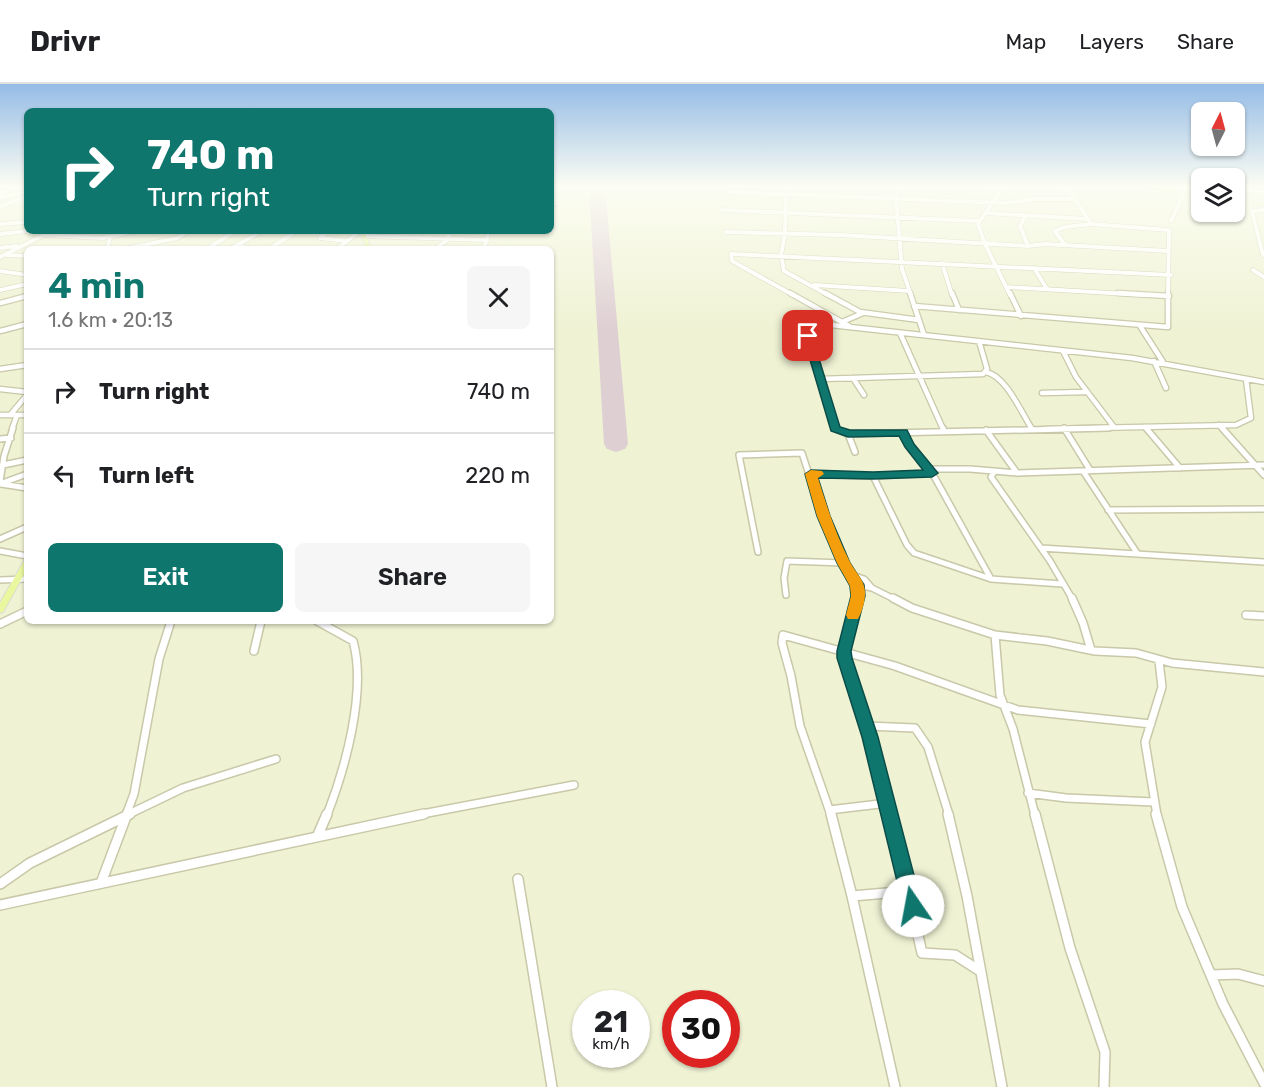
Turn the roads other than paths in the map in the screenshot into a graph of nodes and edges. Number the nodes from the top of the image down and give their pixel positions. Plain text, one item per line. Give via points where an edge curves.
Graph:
1 (126, 234) edge
2 (184, 234) edge
3 (230, 234) edge
4 (256, 234) edge
5 (292, 234) edge
6 (324, 234) edge
7 (360, 234) edge
8 (374, 234) edge
9 (416, 234) edge
10 (449, 234) edge
11 (489, 234) edge
12 (779, 234) edge
13 (785, 234) junction
14 (900, 234) edge
15 (982, 234) edge
16 (1023, 234) edge
17 (1057, 234) edge
18 (1169, 234) edge
19 (1260, 234) edge
20 (44, 235) joint
21 (399, 236) joint
22 (411, 237) junction
23 (110, 238) junction
24 (447, 238) junction
25 (900, 238) junction
26 (488, 240) junction
27 (347, 241) junction
28 (985, 244) junction
29 (236, 245) joint
30 (1065, 245) junction
31 (23, 246) junction
32 (108, 246) edge
33 (139, 246) edge
34 (212, 246) edge
35 (240, 246) edge
36 (273, 246) edge
37 (341, 246) edge
38 (438, 246) edge
39 (485, 246) edge
40 (1028, 246) junction
41 (0, 248) edge
42 (1167, 250) junction
43 (781, 255) junction
44 (1263, 255) edge
45 (2, 256) edge
46 (24, 256) edge
47 (902, 261) junction
48 (942, 263) junction
49 (995, 266) junction
50 (1034, 268) junction
51 (1253, 270) dead end
52 (0, 271) edge
53 (24, 274) edge
54 (1171, 275) junction
55 (1264, 277) edge
56 (24, 285) edge
57 (810, 285) junction
58 (1006, 287) junction
59 (0, 290) edge
60 (1047, 290) junction
61 (909, 291) junction
62 (1170, 296) junction
63 (24, 297) edge
64 (0, 303) edge
65 (914, 306) junction
66 (959, 310) junction
67 (863, 313) junction
68 (1021, 316) junction
69 (919, 320) junction
70 (842, 322) junction
71 (24, 325) edge
72 (1140, 326) junction
73 (852, 328) junction
74 (0, 332) edge
75 (900, 333) junction
76 (924, 335) junction
77 (979, 341) junction
78 (1063, 351) junction
79 (1154, 361) junction
80 (1163, 362) junction
81 (24, 365) edge
82 (0, 369) edge
83 (986, 372) junction
84 (918, 377) junction
85 (853, 378) junction
86 (820, 379) junction
87 (1246, 379) junction
88 (1264, 382) edge
89 (1166, 388) dead end
90 (0, 389) edge
91 (1086, 392) junction
92 (24, 393) edge
93 (1042, 393) dead end
94 (864, 395) dead end
95 (24, 398) edge
96 (0, 415) edge
97 (14, 415) junction
98 (24, 415) edge
99 (1219, 425) junction
100 (1114, 427) junction
101 (1145, 427) junction
102 (1064, 428) junction
103 (1032, 429) junction
104 (986, 430) junction
105 (944, 431) junction
106 (903, 433) junction
107 (848, 434) junction
108 (0, 438) edge
109 (11, 438) junction
110 (855, 452) dead end
111 (24, 461) edge
112 (3, 465) junction
113 (1255, 465) junction
114 (1264, 465) edge
115 (1180, 468) junction
116 (930, 471) junction
117 (1087, 471) junction
118 (994, 472) junction
119 (1017, 473) junction
120 (811, 474) junction
121 (24, 475) edge
122 (1264, 475) edge
123 (873, 476) junction
124 (0, 483) edge
125 (24, 487) edge
126 (1264, 509) edge
127 (1108, 510) junction
128 (24, 528) edge
129 (0, 539) edge
130 (1041, 548) junction
131 (0, 551) edge
132 (758, 552) dead end
133 (1137, 553) junction
134 (24, 555) edge
135 (1264, 562) edge
136 (844, 563) junction
137 (24, 568) edge
138 (852, 574) junction
139 (17, 579) junction
140 (24, 579) edge
141 (991, 579) junction
142 (0, 580) edge
143 (1062, 584) junction
144 (857, 585) junction
145 (872, 588) junction
146 (786, 594) dead end
147 (4, 598) edge
148 (0, 610) edge
149 (24, 612) edge
150 (1246, 615) dead end
151 (1264, 616) edge
152 (0, 624) edge
153 (170, 624) edge
154 (260, 624) edge
155 (322, 624) edge
156 (995, 635) junction
157 (1091, 650) junction
158 (254, 651) dead end
159 (844, 651) junction
160 (1159, 661) junction
161 (1264, 672) edge
162 (1004, 704) junction
163 (1151, 724) junction
164 (867, 726) junction
165 (276, 759) dead end
166 (574, 784) dead end
167 (1028, 793) junction
168 (1153, 802) junction
169 (888, 803) junction
170 (829, 810) junction
171 (126, 818) junction
172 (317, 837) junction
173 (518, 879) dead end
174 (101, 883) junction
175 (0, 884) edge
176 (910, 891) junction
177 (852, 896) junction
178 (0, 905) edge
179 (980, 971) junction
180 (1211, 975) junction
181 (1264, 981) edge
182 (1264, 1083) edge
183 (552, 1087) edge
184 (895, 1087) edge
185 (1002, 1087) edge
186 (1104, 1087) edge

1 - 23 street
2 - 33 street
3 - 34 street
4 - 29 street
5 - 36 street
6 - 27 street via 320,238
7 - 27 street
8 - 21 street
9 - 22 street
10 - 24 street
11 - 26 street
12 - 13 street
13 - 25 street
13 - 43 street
14 - 25 street
15 - 28 street
16 - 40 street
17 - 30 street
18 - 42 street
19 - 44 street
20 - 23 street
20 - 31 street
21 - 22 street
22 - 24 street
23 - 32 street
24 - 26 street
24 - 38 street
25 - 28 street
25 - 47 street
26 - 39 street
27 - 37 street
28 - 40 street
28 - 49 street
29 - 35 street
30 - 40 street
30 - 42 street
31 - 41 street
31 - 45 street
42 - 54 street
43 - 47 street
43 - 57 street via 784,271
43 - 70 street via 729,257
45 - 46 street
47 - 48 street
47 - 61 street
48 - 49 street
48 - 66 street
49 - 50 street
49 - 58 street
50 - 54 street
50 - 60 street
51 - 55 street
52 - 53 street
54 - 62 street
56 - 59 street
57 - 61 street
57 - 67 street
58 - 60 street
58 - 68 street
60 - 62 street
61 - 65 street
62 - 72 street via 1168,327
63 - 64 street
65 - 66 street
65 - 69 street
66 - 68 street
67 - 69 street
67 - 70 street
68 - 72 street
69 - 76 street
70 - 73 street
71 - 74 street
72 - 80 street
73 - 75 street
73 - 86 street via 814,324 806,328
75 - 76 street
75 - 84 street
76 - 77 street
77 - 78 street
77 - 83 street
78 - 79 street
78 - 91 street
79 - 80 street
79 - 89 street
80 - 87 street
81 - 82 street
83 - 84 street
83 - 103 street via 1004,383
84 - 85 street
84 - 105 street
85 - 86 street
85 - 94 street
86 - 107 street via 835,429
87 - 88 street
87 - 99 street via 1251,418 1236,425
90 - 92 street
91 - 93 street
91 - 100 street
95 - 97 street
96 - 97 street
97 - 98 street
97 - 109 street
99 - 101 street
99 - 113 street
100 - 101 street
100 - 102 street
101 - 115 street
102 - 103 street
102 - 117 street
103 - 104 street
104 - 105 street
104 - 119 street
105 - 106 street
106 - 107 street
106 - 116 street
107 - 110 street
108 - 109 street
109 - 112 street
111 - 112 street
112 - 124 street
113 - 114 street
113 - 115 street
113 - 122 street
115 - 117 street
116 - 118 street
116 - 123 street
116 - 141 street
117 - 119 street
117 - 127 street
118 - 119 street
118 - 130 street via 991,477
120 - 123 street
120 - 132 street via 802,453 739,455
120 - 136 street
121 - 124 street
123 - 141 street via 914,553
124 - 125 street
126 - 127 street
127 - 133 street
128 - 129 street
130 - 133 street
130 - 143 street
131 - 134 street
133 - 135 street
136 - 138 street
136 - 146 street via 787,561
137 - 139 main road
138 - 144 street
138 - 145 street
139 - 140 street
139 - 142 street
139 - 147 main road
141 - 143 street
143 - 157 street via 1080,614
144 - 145 street
144 - 159 street via 858,596
145 - 156 street via 912,608
147 - 148 main road
149 - 152 street
150 - 151 street
153 - 171 street via 159,659 141,764
154 - 158 street
155 - 172 street via 353,641 355,704 340,782
156 - 157 street
156 - 162 street
157 - 160 street via 1136,653
159 - 162 street
159 - 164 street
159 - 170 street via 787,635 781,639 801,726
160 - 161 street
160 - 163 street via 1161,687
162 - 163 street via 1018,710
162 - 167 street
163 - 168 street via 1145,742
164 - 169 street
164 - 179 street via 915,728 932,754 953,826
165 - 171 street via 183,788
166 - 172 street
167 - 168 street
167 - 186 street via 1080,982 1105,1052
168 - 180 street via 1182,907
169 - 170 street
169 - 176 street
170 - 177 street
171 - 174 street
171 - 175 street via 30,863
172 - 174 street
173 - 183 street
174 - 178 street
176 - 177 street
176 - 179 street via 922,952 956,955
177 - 184 street
179 - 185 street
180 - 181 street via 1245,974
180 - 182 street

